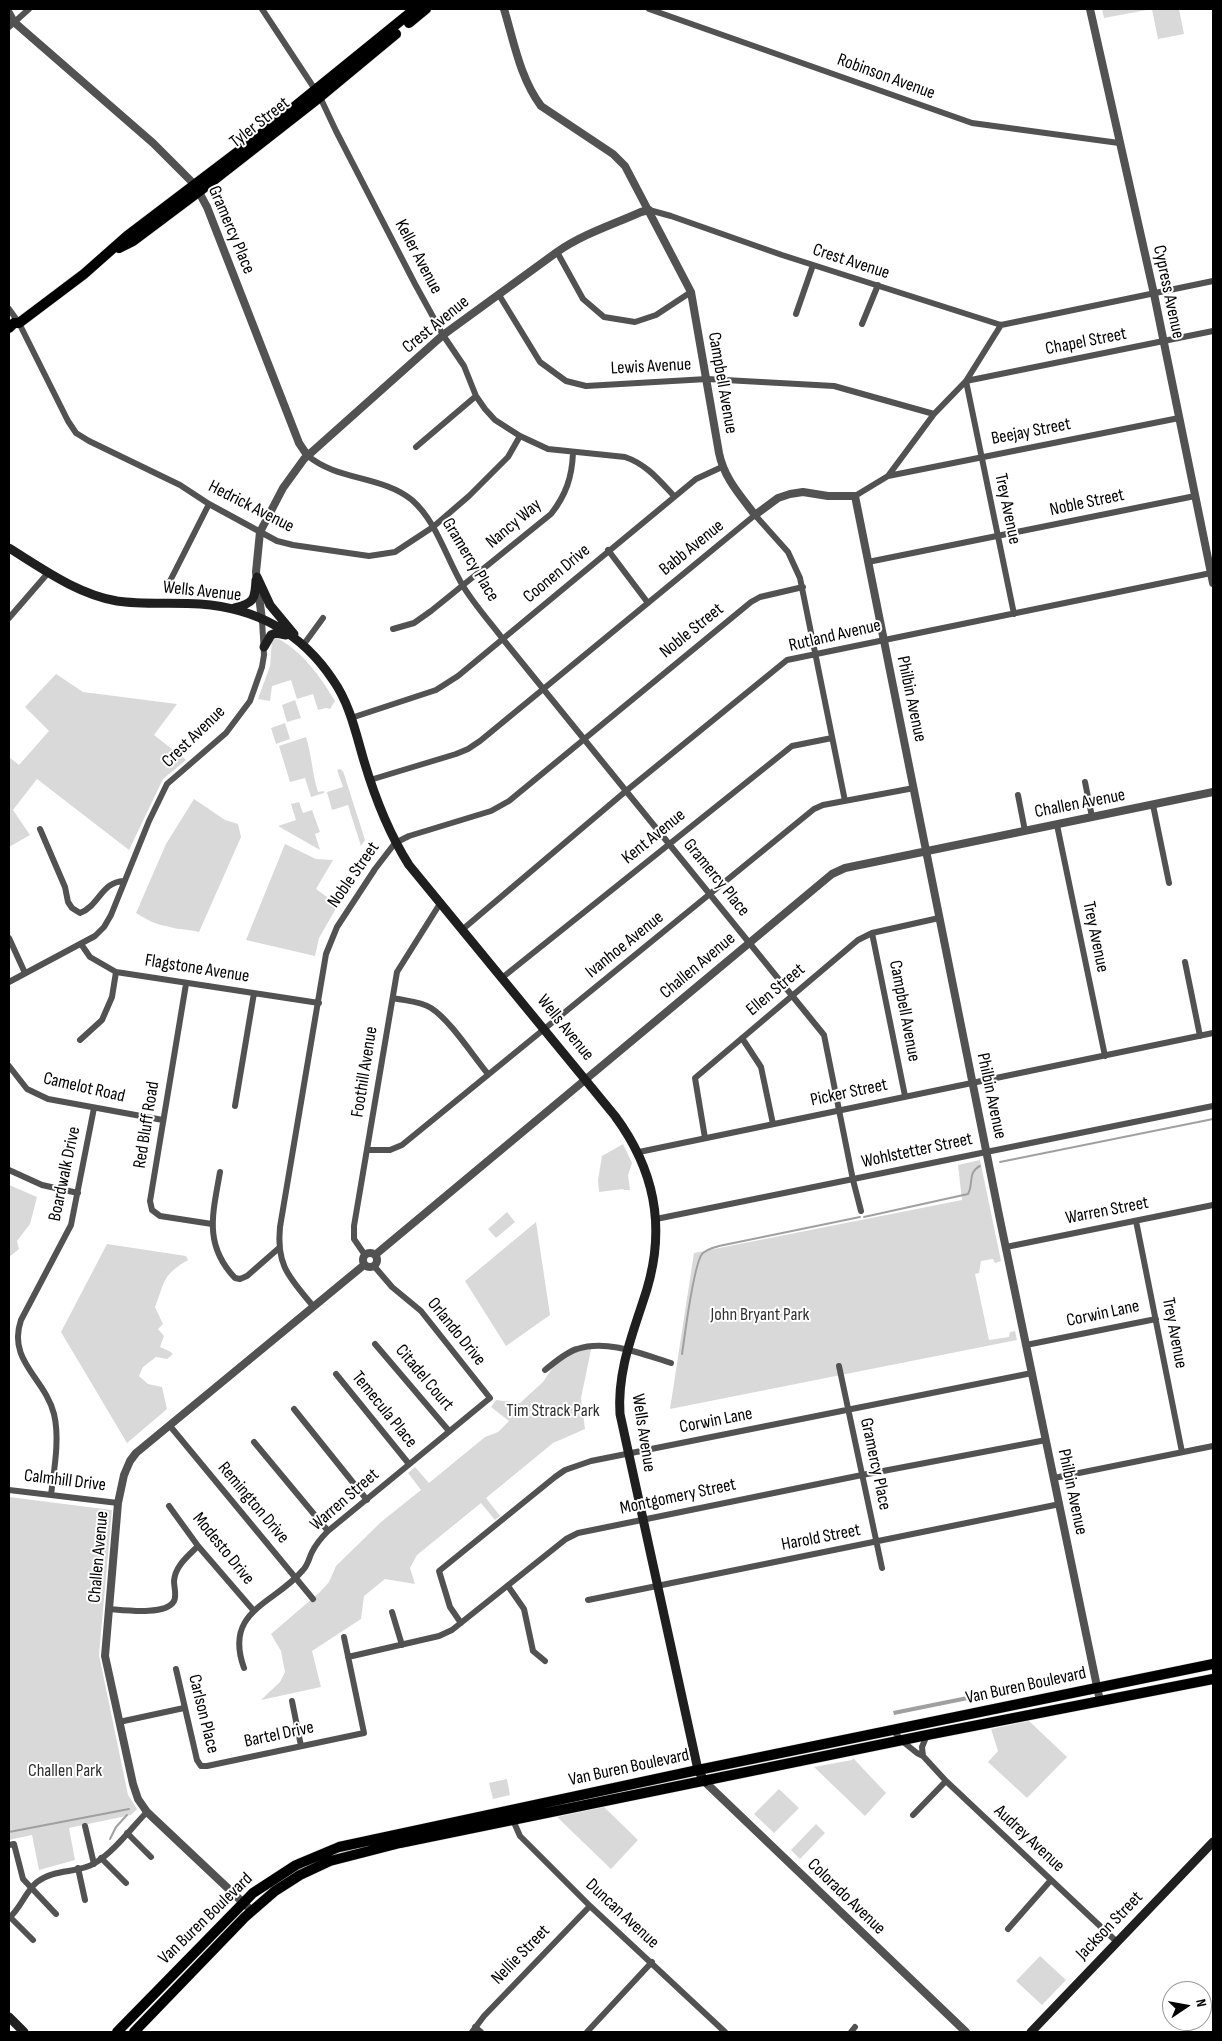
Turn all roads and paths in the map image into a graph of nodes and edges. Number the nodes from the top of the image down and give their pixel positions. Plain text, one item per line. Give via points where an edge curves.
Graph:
1 (29, 9) edge
2 (262, 9) edge
3 (415, 9) edge
4 (426, 9) edge
5 (504, 9) edge
6 (649, 9) edge
7 (1090, 9) edge
8 (9, 13) edge
9 (11, 24) edge
10 (393, 31) junction
11 (318, 93) junction
12 (1119, 143) junction
13 (197, 188) junction
14 (649, 210) junction
15 (557, 252) junction
16 (813, 266) junction
17 (1213, 281) edge
18 (878, 285) junction
19 (690, 292) junction
20 (1154, 294) junction
21 (499, 295) junction
22 (9, 310) edge
23 (796, 314) dead end
24 (19, 323) junction
25 (862, 324) dead end
26 (1002, 325) junction
27 (9, 328) edge
28 (1213, 331) edge
29 (9, 336) edge
30 (443, 336) junction
31 (1164, 342) junction
32 (707, 379) junction
33 (966, 381) junction
34 (476, 396) junction
35 (934, 414) junction
36 (1179, 418) junction
37 (520, 436) junction
38 (416, 447) dead end
39 (573, 453) junction
40 (308, 455) junction
41 (981, 457) junction
42 (722, 468) junction
43 (888, 476) junction
44 (674, 496) junction
45 (855, 496) junction
46 (1195, 496) junction
47 (209, 504) junction
48 (755, 515) junction
49 (433, 528) junction
50 (260, 532) junction
51 (998, 537) junction
52 (9, 548) edge
53 (608, 550) junction
54 (868, 562) junction
55 (48, 573) junction
56 (1212, 573) edge
57 (256, 577) junction
58 (170, 581) dead end
59 (1213, 583) edge
60 (463, 586) junction
61 (803, 587) junction
62 (648, 602) junction
63 (230, 609) junction
64 (1014, 614) junction
65 (9, 618) edge
66 (323, 618) dead end
67 (262, 620) junction
68 (393, 629) dead end
69 (502, 638) junction
70 (299, 640) junction
71 (883, 640) junction
72 (264, 647) junction
73 (816, 654) junction
74 (543, 690) junction
75 (351, 718) junction
76 (832, 738) junction
77 (584, 739) junction
78 (370, 780) junction
79 (1085, 782) dead end
80 (914, 788) junction
81 (626, 791) junction
82 (1213, 792) edge
83 (1018, 795) dead end
84 (845, 801) junction
85 (1153, 805) junction
86 (1092, 818) junction
87 (1057, 825) junction
88 (40, 829) dead end
89 (1025, 831) junction
90 (395, 844) junction
91 (669, 844) junction
92 (926, 850) junction
93 (124, 881) junction
94 (1169, 883) dead end
95 (710, 894) junction
96 (441, 902) junction
97 (939, 918) junction
98 (463, 929) junction
99 (872, 933) junction
100 (9, 938) edge
101 (749, 943) junction
102 (81, 944) junction
103 (1185, 962) dead end
104 (116, 972) junction
105 (25, 973) junction
106 (503, 977) junction
107 (9, 982) edge
108 (186, 984) junction
109 (254, 993) junction
110 (793, 997) junction
111 (393, 998) junction
112 (319, 1003) junction
113 (545, 1029) junction
114 (1213, 1033) edge
115 (1200, 1036) junction
116 (742, 1038) junction
117 (80, 1040) dead end
118 (1104, 1056) junction
119 (9, 1066) edge
120 (488, 1074) junction
121 (586, 1079) junction
122 (973, 1082) junction
123 (906, 1096) junction
124 (235, 1106) dead end
125 (1213, 1106) edge
126 (94, 1108) junction
127 (839, 1110) junction
128 (163, 1120) junction
129 (773, 1124) junction
130 (706, 1138) junction
131 (368, 1150) junction
132 (638, 1152) junction
133 (988, 1152) junction
134 (9, 1170) edge
135 (220, 1172) dead end
136 (853, 1180) junction
137 (78, 1193) junction
138 (1213, 1205) edge
139 (861, 1211) dead end
140 (656, 1219) junction
141 (1136, 1221) junction
142 (212, 1224) junction
143 (1006, 1247) junction
144 (279, 1248) junction
145 (365, 1254) junction
146 (375, 1256) junction
147 (364, 1265) junction
148 (374, 1266) junction
149 (313, 1306) junction
150 (1156, 1319) junction
151 (375, 1344) dead end
152 (1026, 1346) junction
153 (627, 1349) junction
154 (671, 1363) dead end
155 (839, 1366) dead end
156 (545, 1370) dead end
157 (1032, 1373) junction
158 (336, 1374) dead end
159 (490, 1398) joint
160 (294, 1409) dead end
161 (848, 1410) junction
162 (170, 1426) junction
163 (449, 1431) junction
164 (1046, 1440) junction
165 (254, 1442) dead end
166 (1213, 1446) edge
167 (1182, 1452) junction
168 (628, 1454) junction
169 (409, 1464) junction
170 (862, 1475) junction
171 (1054, 1478) junction
172 (9, 1490) edge
173 (51, 1495) junction
174 (367, 1500) junction
175 (118, 1503) junction
176 (1060, 1504) junction
177 (169, 1506) dead end
178 (643, 1520) junction
179 (328, 1531) junction
180 (877, 1542) junction
181 (198, 1546) junction
182 (882, 1568) dead end
183 (295, 1577) junction
184 (658, 1585) junction
185 (508, 1586) junction
186 (313, 1599) dead end
187 (588, 1600) dead end
188 (109, 1609) junction
189 (254, 1610) junction
190 (392, 1612) dead end
191 (461, 1623) junction
192 (344, 1637) dead end
193 (402, 1645) junction
194 (348, 1657) junction
195 (544, 1661) dead end
196 (1213, 1664) edge
197 (244, 1668) dead end
198 (176, 1670) dead end
199 (1213, 1679) edge
200 (1097, 1688) junction
201 (292, 1701) dead end
202 (1100, 1701) junction
203 (184, 1708) junction
204 (119, 1722) junction
205 (893, 1730) junction
206 (927, 1735) junction
207 (902, 1741) junction
208 (822, 1744) junction
209 (301, 1746) junction
210 (923, 1756) junction
211 (201, 1766) joint
212 (698, 1770) junction
213 (754, 1772) junction
214 (946, 1780) junction
215 (705, 1782) junction
216 (147, 1812) junction
217 (512, 1815) junction
218 (913, 1815) dead end
219 (85, 1826) dead end
220 (127, 1833) junction
221 (384, 1836) junction
222 (1213, 1842) edge
223 (12, 1844) edge
224 (348, 1856) junction
225 (151, 1857) dead end
226 (101, 1858) junction
227 (301, 1862) junction
228 (94, 1864) junction
229 (78, 1868) junction
230 (1051, 1880) junction
231 (126, 1883) dead end
232 (31, 1889) junction
233 (275, 1891) junction
234 (84, 1900) dead end
235 (243, 1902) junction
236 (590, 1906) junction
237 (252, 1911) junction
238 (56, 1914) dead end
239 (10, 1917) edge
240 (1008, 1929) dead end
241 (33, 1940) dead end
242 (1117, 1942) junction
243 (652, 1962) junction
244 (10, 2022) edge
245 (474, 2029) edge
246 (24, 2032) edge
247 (117, 2032) edge
248 (134, 2032) edge
249 (481, 2032) edge
250 (587, 2032) edge
251 (724, 2032) edge
252 (966, 2032) edge
253 (1031, 2032) edge

1 - 9 street
2 - 11 street, Keller Avenue
3 - 10 main road, Tyler Street
4 - 10 main road, Tyler Street
5 - 14 street, Campbell Avenue via 527,84 541,106 620,160 630,172
6 - 12 street, Robinson Avenue via 972,123
7 - 12 street, Cypress Avenue
8 - 9 street, Gramercy Place
9 - 13 street, Gramercy Place via 153,143
10 - 11 main road, Tyler Street
11 - 13 main road, Tyler Street
11 - 30 street, Keller Avenue
12 - 20 street, Cypress Avenue
13 - 24 main road, Tyler Street via 127,236 84,274
13 - 40 street, Gramercy Place via 298,443
14 - 15 street, Crest Avenue via 589,233
14 - 16 street, Crest Avenue
14 - 19 street, Campbell Avenue
15 - 19 street via 583,299 604,317 635,322 656,315
15 - 21 street, Crest Avenue
16 - 18 street, Crest Avenue
16 - 23 street
17 - 20 street, Crest Avenue
18 - 25 street
18 - 26 street, Crest Avenue
19 - 32 street, Campbell Avenue
20 - 26 street, Crest Avenue
20 - 31 street, Cypress Avenue
21 - 30 street, Crest Avenue
21 - 32 street, Lewis Avenue via 540,362 566,381 586,386
22 - 24 street, Hedrick Avenue
24 - 27 main road, Tyler Street
24 - 29 main road, Tyler Street
24 - 47 street, Hedrick Avenue via 76,433 180,485
26 - 33 street
28 - 31 street, Chapel Street
30 - 34 street, Keller Avenue via 464,366
30 - 40 street, Crest Avenue
31 - 33 street, Chapel Street
31 - 36 street, Cypress Avenue
32 - 35 street, Lewis Avenue via 834,386
32 - 42 street, Campbell Avenue
33 - 35 street
33 - 41 street, Trey Avenue
34 - 37 street, Keller Avenue via 494,420
34 - 38 street
35 - 43 street
36 - 41 street, Beejay Street
36 - 46 street, Cypress Avenue
37 - 39 street, Keller Avenue via 548,449
37 - 49 street, Hedrick Avenue via 508,457
39 - 44 street, Keller Avenue via 635,460 651,471
39 - 60 street, Nancy Way via 572,470 562,501 551,514
40 - 49 street, Gramercy Place via 336,472 394,489 412,500
40 - 50 street, Crest Avenue via 283,488
41 - 43 street, Beejay Street
41 - 51 street, Trey Avenue
42 - 44 street, Coonen Drive via 696,479
42 - 48 street, Campbell Avenue
43 - 45 street
44 - 53 street, Coonen Drive
45 - 48 street, Babb Avenue via 790,494 778,498
45 - 54 street, Philbin Avenue
46 - 51 street, Noble Street
46 - 56 street, Cypress Avenue
47 - 50 street, Hedrick Avenue
47 - 58 street
48 - 61 street, Campbell Avenue via 788,552
48 - 62 street, Babb Avenue
49 - 50 street, Hedrick Avenue via 395,552 369,556 293,545
49 - 60 street, Gramercy Place
50 - 57 street, Crest Avenue
51 - 54 street, Noble Street
51 - 64 street, Trey Avenue
52 - 55 main road, Wells Avenue
53 - 62 street
53 - 69 street, Coonen Drive
54 - 71 street, Philbin Avenue
55 - 63 main road, Wells Avenue via 84,592 117,601 202,604
55 - 65 street
56 - 59 street, Cypress Avenue
56 - 64 street, Rutland Avenue
57 - 63 main road via 255,596 251,602
57 - 67 street, Crest Avenue
57 - 70 main road via 270,605
60 - 68 street, Nancy Way via 414,623
60 - 69 street, Gramercy Place
61 - 73 street, Campbell Avenue
61 - 77 street, Noble Street via 751,602
62 - 74 street, Babb Avenue
63 - 67 main road, Wells Avenue
64 - 71 street, Rutland Avenue
66 - 70 street
67 - 70 main road, Wells Avenue
67 - 72 street, Crest Avenue
69 - 74 street, Gramercy Place
69 - 75 street, Coonen Drive via 458,676 436,690
70 - 72 main road via 273,634
70 - 75 main road, Wells Avenue via 334,681
71 - 73 street, Rutland Avenue
71 - 80 street, Philbin Avenue
72 - 93 street, Crest Avenue via 262,667 250,701 226,733 168,784
73 - 76 street, Campbell Avenue
73 - 81 street, Rutland Avenue via 787,660
74 - 77 street, Gramercy Place
74 - 78 street, Babb Avenue via 468,749
75 - 78 main road, Wells Avenue
76 - 84 street, Campbell Avenue
76 - 91 street, Kent Avenue via 792,746
77 - 81 street, Gramercy Place
77 - 90 street, Noble Street via 509,801 490,811 409,836
78 - 90 main road, Wells Avenue
79 - 86 street
80 - 84 street, Ivanhoe Avenue
80 - 92 street, Philbin Avenue
81 - 91 street, Gramercy Place
81 - 98 street, Rutland Avenue
82 - 85 street, Challen Avenue
83 - 89 street
84 - 95 street, Ivanhoe Avenue via 814,809
85 - 86 street, Challen Avenue
85 - 94 street
86 - 87 street, Challen Avenue
87 - 89 street, Challen Avenue
87 - 118 street, Trey Avenue
88 - 93 street via 65,887 68,902 80,913 110,885
89 - 92 street, Challen Avenue
90 - 96 main road, Wells Avenue
90 - 112 street, Noble Street via 337,926 326,954
91 - 95 street, Gramercy Place
91 - 106 street, Kent Avenue
92 - 97 street, Philbin Avenue
92 - 101 street, Challen Avenue via 845,868 832,874
93 - 102 street, Crest Avenue via 104,927
95 - 101 street, Gramercy Place
95 - 113 street, Ivanhoe Avenue
96 - 98 main road, Wells Avenue
96 - 111 street, Foothill Avenue via 397,972
97 - 99 street, Ellen Street
97 - 122 street, Philbin Avenue
98 - 106 main road, Wells Avenue
99 - 110 street, Ellen Street via 858,940
99 - 123 street, Campbell Avenue
100 - 105 street
101 - 110 street, Gramercy Place
101 - 121 street, Challen Avenue
102 - 104 street, Flagstone Avenue via 90,957
102 - 105 street, Crest Avenue
103 - 115 street
104 - 108 street, Flagstone Avenue
104 - 117 street via 112,997 102,1020
105 - 107 street, Crest Avenue
106 - 113 main road, Wells Avenue
108 - 109 street, Flagstone Avenue
108 - 128 street, Red Bluff Road
109 - 112 street, Flagstone Avenue
109 - 124 street
110 - 116 street, Ellen Street
110 - 127 street, Gramercy Place via 824,1035
111 - 120 street via 420,1003 441,1016
111 - 131 street, Foothill Avenue
112 - 144 street, Noble Street
113 - 120 street, Ivanhoe Avenue
113 - 121 main road, Wells Avenue
114 - 115 street, Picker Street
115 - 118 street, Picker Street
116 - 129 street via 762,1067
116 - 130 street, Ellen Street via 695,1078
118 - 122 street, Picker Street
119 - 126 street, Camelot Road via 22,1084 34,1093
120 - 131 street, Ivanhoe Avenue via 402,1145 390,1150
121 - 132 main road, Wells Avenue via 627,1132
121 - 146 street, Challen Avenue
122 - 123 street, Picker Street
122 - 133 street, Philbin Avenue
123 - 127 street, Picker Street
125 - 133 street, Wohlstetter Street
126 - 128 street, Camelot Road
126 - 137 street, Boardwalk Drive
127 - 129 street, Picker Street
127 - 136 street, Gramercy Place
128 - 142 street, Red Bluff Road via 150,1201 152,1210 160,1216
129 - 130 street, Picker Street
130 - 132 street, Picker Street
131 - 145 street, Foothill Avenue via 353,1232
132 - 140 main road, Wells Avenue via 647,1175
133 - 136 street, Wohlstetter Street
133 - 143 street, Philbin Avenue
134 - 137 street via 42,1185
135 - 142 street
136 - 139 street, Gramercy Place
136 - 140 street, Wohlstetter Street
137 - 173 street, Boardwalk Drive via 70,1229 18,1332 22,1360 46,1394 54,1416 56,1431
138 - 141 street, Warren Street
140 - 153 main road, Wells Avenue via 656,1247 651,1274
141 - 143 street, Warren Street
141 - 150 street, Trey Avenue
142 - 144 street via 215,1249 235,1278 246,1276
143 - 152 street, Philbin Avenue
144 - 149 street, Noble Street via 284,1267
145 - 146 street
145 - 147 street
146 - 148 street
147 - 148 street
147 - 149 street, Challen Avenue
148 - 159 street, Orlando Drive via 392,1287 421,1311
149 - 162 street, Challen Avenue
150 - 152 street, Corwin Lane
150 - 167 street, Trey Avenue
151 - 163 street, Citadel Court
152 - 157 street, Philbin Avenue
153 - 154 street
153 - 156 street via 595,1345 575,1349
153 - 168 main road, Wells Avenue via 618,1393
155 - 161 street, Gramercy Place
157 - 161 street, Corwin Lane
157 - 164 street, Philbin Avenue
158 - 169 street, Temecula Place
159 - 163 street, Warren Street
160 - 174 street
161 - 168 street, Corwin Lane
161 - 170 street, Gramercy Place
162 - 175 street, Challen Avenue via 130,1461
162 - 183 street, Remington Drive
163 - 169 street, Warren Street
164 - 170 street, Montgomery Street
164 - 171 street, Philbin Avenue
165 - 179 street
166 - 167 street
167 - 171 street
168 - 178 main road, Wells Avenue
168 - 191 street, Corwin Lane via 565,1470 439,1571 450,1606
169 - 174 street, Warren Street
170 - 178 street, Montgomery Street
170 - 180 street, Gramercy Place
171 - 176 street, Philbin Avenue
172 - 173 street, Calmhill Drive
173 - 175 street, Calmhill Drive
174 - 179 street, Warren Street
175 - 188 street, Challen Avenue
176 - 180 street, Harold Street
176 - 200 street, Philbin Avenue
177 - 181 street, Modesto Drive
178 - 184 main road, Wells Avenue
178 - 185 street, Montgomery Street via 566,1539
179 - 183 street, Warren Street
180 - 182 street, Gramercy Place
180 - 184 street, Harold Street
181 - 188 street via 178,1569 173,1603 147,1611
181 - 189 street, Modesto Drive
183 - 186 street, Remington Drive
183 - 189 street, Warren Street
184 - 187 street, Harold Street
184 - 212 main road, Wells Avenue
185 - 191 street, Montgomery Street
185 - 195 street via 524,1609 533,1651
188 - 204 street, Challen Avenue via 104,1656
189 - 197 street, Warren Street via 239,1634 239,1655
190 - 193 street
191 - 193 street, Montgomery Street via 439,1636
192 - 194 street
193 - 194 street, Montgomery Street
194 - 209 street, Bartel Drive via 364,1733
196 - 200 main road, Van Buren Boulevard
198 - 203 street, Carlson Place
199 - 202 main road, Van Buren Boulevard
200 - 202 street, Philbin Avenue
200 - 205 main road, Van Buren Boulevard
201 - 209 street
202 - 206 main road, Van Buren Boulevard
203 - 204 street
203 - 211 street, Carlson Place
204 - 216 street, Challen Avenue via 133,1784
205 - 207 street, Audrey Avenue
205 - 208 main road, Van Buren Boulevard
206 - 207 main road, Van Buren Boulevard
206 - 210 street via 922,1747
207 - 210 street, Audrey Avenue
207 - 213 main road, Van Buren Boulevard
208 - 212 main road, Van Buren Boulevard
208 - 213 main road via 811,1753 767,1762
209 - 211 street, Bartel Drive
210 - 214 street, Audrey Avenue
212 - 215 main road, Wells Avenue
212 - 217 main road, Van Buren Boulevard
213 - 215 main road, Van Buren Boulevard
214 - 218 street
214 - 230 street, Audrey Avenue
215 - 217 main road, Van Buren Boulevard
215 - 252 street, Colorado Avenue
216 - 220 street
216 - 235 street, Challen Avenue
217 - 221 main road, Van Buren Boulevard
217 - 224 main road, Van Buren Boulevard
217 - 236 street, Duncan Avenue via 520,1836
219 - 228 street
220 - 225 street
220 - 226 street
221 - 224 main road via 383,1842 357,1849
221 - 227 main road, Van Buren Boulevard via 339,1847
222 - 242 main road, Jackson Street
223 - 232 street via 23,1879
224 - 233 main road, Van Buren Boulevard via 314,1868
226 - 228 street
226 - 231 street
227 - 233 main road via 299,1871 280,1882
227 - 235 main road, Van Buren Boulevard
228 - 229 street
229 - 232 street via 48,1876
229 - 234 street
230 - 240 street
230 - 242 street, Audrey Avenue
232 - 238 street
232 - 239 street
233 - 237 main road, Van Buren Boulevard
235 - 237 street, Challen Avenue
235 - 247 main road, Van Buren Boulevard
236 - 243 street, Duncan Avenue
236 - 245 street, Nellie Street
237 - 248 main road, Van Buren Boulevard
239 - 241 street
242 - 253 main road, Jackson Street
243 - 250 street
243 - 251 street, Duncan Avenue
244 - 246 main road
245 - 249 street

